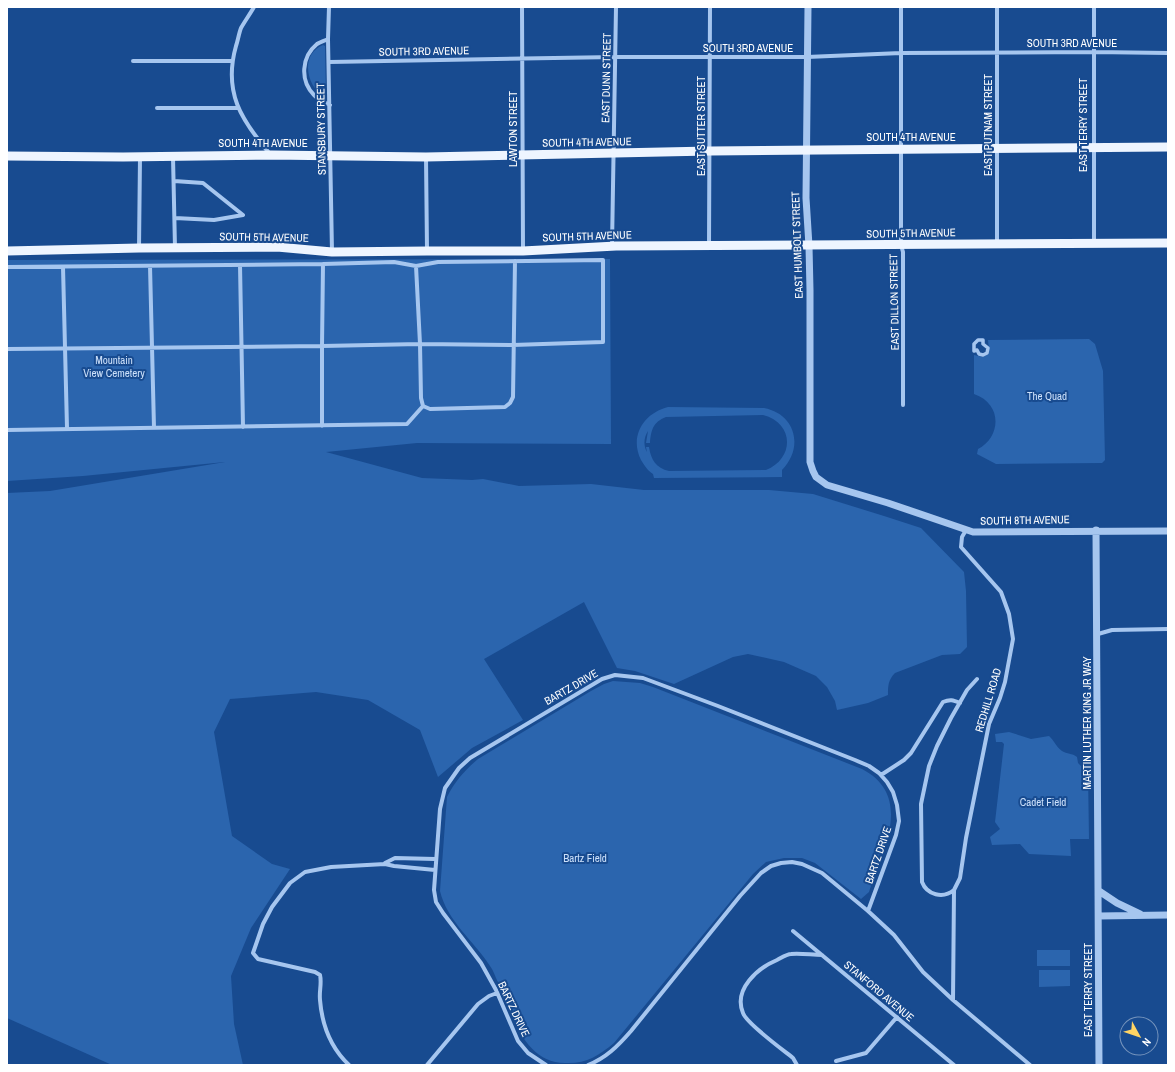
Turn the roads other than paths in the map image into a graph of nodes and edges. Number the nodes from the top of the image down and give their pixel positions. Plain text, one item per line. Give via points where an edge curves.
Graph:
1 (254, 7) edge
2 (329, 7) edge
3 (522, 7) edge
4 (616, 7) edge
5 (710, 7) edge
6 (808, 7) edge
7 (901, 7) edge
8 (996, 7) edge
9 (1094, 7) edge
10 (328, 39) junction
11 (1094, 52) junction
12 (901, 53) junction
13 (997, 53) junction
14 (1168, 53) edge
15 (615, 57) junction
16 (710, 57) junction
17 (807, 57) junction
18 (522, 58) junction
19 (133, 61) dead end
20 (232, 61) junction
21 (329, 62) junction
22 (330, 105) junction
23 (157, 108) dead end
24 (238, 108) junction
25 (1094, 147) junction
26 (1168, 147) edge
27 (997, 148) junction
28 (901, 149) junction
29 (806, 150) junction
30 (710, 151) junction
31 (613, 154) junction
32 (271, 155) junction
33 (330, 155) junction
34 (7, 156) edge
35 (173, 156) junction
36 (522, 156) junction
37 (140, 157) junction
38 (426, 157) junction
39 (174, 181) junction
40 (175, 218) junction
41 (1094, 243) junction
42 (997, 244) junction
43 (1168, 244) edge
44 (901, 245) junction
45 (612, 246) junction
46 (709, 246) junction
47 (809, 246) junction
48 (139, 248) junction
49 (175, 248) junction
50 (523, 250) junction
51 (7, 251) edge
52 (332, 252) junction
53 (427, 252) junction
54 (515, 261) junction
55 (323, 264) junction
56 (240, 265) junction
57 (150, 266) junction
58 (416, 266) junction
59 (7, 267) edge
60 (63, 267) junction
61 (978, 340) joint
62 (420, 344) junction
63 (513, 345) junction
64 (322, 346) junction
65 (242, 347) junction
66 (7, 348) edge
67 (152, 348) junction
68 (65, 349) junction
69 (904, 405) dead end
70 (423, 406) junction
71 (322, 426) junction
72 (243, 427) junction
73 (67, 428) junction
74 (154, 428) junction
75 (7, 430) edge
76 (819, 480) joint
77 (966, 530) junction
78 (1096, 530) junction
79 (1168, 531) edge
80 (1168, 629) edge
81 (1098, 634) junction
82 (977, 679) dead end
83 (960, 703) junction
84 (881, 776) junction
85 (435, 859) junction
86 (385, 864) junction
87 (435, 870) junction
88 (954, 890) junction
89 (1099, 891) junction
90 (868, 911) junction
91 (1142, 915) junction
92 (1168, 915) edge
93 (1099, 916) junction
94 (793, 931) dead end
95 (822, 955) junction
96 (497, 993) junction
97 (953, 1000) junction
98 (897, 1017) junction
99 (836, 1061) dead end
100 (349, 1065) edge
101 (427, 1065) edge
102 (546, 1065) edge
103 (588, 1065) edge
104 (797, 1065) edge
105 (954, 1065) edge
106 (1030, 1065) edge
107 (1099, 1065) edge

1 - 20 street via 241,28
2 - 10 street, STANSBURY STREET
3 - 18 street, LAWTON STREET
4 - 15 street, EAST DUNN STREET
5 - 16 street, EAST SUTTER STREET
6 - 17 street, EAST HUMBOLT STREET
7 - 12 street, EAST DILLON STREET
8 - 13 street, EAST PUTNAM STREET
9 - 11 street, EAST TERRY STREET
10 - 21 street, STANSBURY STREET
10 - 22 street via 312,49 304,68 308,88
11 - 13 street, SOUTH 3RD AVENUE
11 - 14 street, SOUTH 3RD AVENUE
11 - 25 street, EAST TERRY STREET
12 - 13 street, SOUTH 3RD AVENUE
12 - 17 street, SOUTH 3RD AVENUE
12 - 28 street, EAST DILLON STREET
13 - 27 street, EAST PUTNAM STREET
15 - 16 street, SOUTH 3RD AVENUE
15 - 18 street, SOUTH 3RD AVENUE
15 - 31 street, EAST DUNN STREET
16 - 17 street, SOUTH 3RD AVENUE
16 - 30 street, EAST SUTTER STREET
17 - 29 street, EAST HUMBOLT STREET
18 - 21 street, SOUTH 3RD AVENUE
18 - 36 street, LAWTON STREET
19 - 20 street
20 - 24 street via 232,86
21 - 22 street, STANSBURY STREET
22 - 33 street, STANSBURY STREET
23 - 24 street
24 - 32 street via 248,128
25 - 26 main road, SOUTH 4TH AVENUE
25 - 27 main road, SOUTH 4TH AVENUE
25 - 41 street, EAST TERRY STREET
27 - 28 main road, SOUTH 4TH AVENUE
27 - 42 street, EAST PUTNAM STREET
28 - 29 main road, SOUTH 4TH AVENUE
28 - 44 street, EAST DILLON STREET
29 - 30 main road, SOUTH 4TH AVENUE
29 - 47 street, EAST HUMBOLT STREET
30 - 31 main road, SOUTH 4TH AVENUE
30 - 46 street, EAST SUTTER STREET
31 - 36 main road, SOUTH 4TH AVENUE
31 - 45 street, EAST DUNN STREET
32 - 33 main road, SOUTH 4TH AVENUE
32 - 35 main road, SOUTH 4TH AVENUE
33 - 38 main road, SOUTH 4TH AVENUE
33 - 52 street, STANSBURY STREET
34 - 37 main road, SOUTH 4TH AVENUE
35 - 37 main road, SOUTH 4TH AVENUE
35 - 39 street
36 - 38 main road, SOUTH 4TH AVENUE
36 - 50 street, LAWTON STREET
37 - 48 street
38 - 53 street
39 - 40 street
39 - 40 street via 203,183 243,215 214,220
40 - 49 street
41 - 42 main road, SOUTH 5TH AVENUE
41 - 43 main road, SOUTH 5TH AVENUE
42 - 44 main road, SOUTH 5TH AVENUE
44 - 47 main road, SOUTH 5TH AVENUE
44 - 69 street, EAST DILLON STREET
45 - 46 main road, SOUTH 5TH AVENUE
45 - 50 main road, SOUTH 5TH AVENUE
46 - 47 main road, SOUTH 5TH AVENUE
47 - 76 street, EAST HUMBOLT STREET via 810,462
48 - 49 main road, SOUTH 5TH AVENUE
48 - 51 main road, SOUTH 5TH AVENUE
49 - 52 main road, SOUTH 5TH AVENUE via 277,247
50 - 53 main road, SOUTH 5TH AVENUE
52 - 53 main road, SOUTH 5TH AVENUE
54 - 58 street via 438,262
54 - 63 street
54 - 63 street via 603,260 602,342
55 - 56 street
55 - 58 street via 394,262
55 - 64 street
56 - 57 street
56 - 65 street
57 - 60 street
57 - 67 street
58 - 62 street
59 - 60 street
60 - 68 street
61 - 61 street via 983,340 983,344 988,348 987,353 983,355 977,350 974,351 974,344
62 - 63 street
62 - 64 street
62 - 70 street
63 - 70 street via 513,397 510,403 505,406 430,409
64 - 65 street
64 - 71 street
65 - 67 street
65 - 72 street
66 - 68 street
67 - 68 street
67 - 74 street
68 - 73 street
70 - 71 street via 408,424
71 - 72 street
72 - 74 street
73 - 74 street
73 - 75 street
76 - 77 street, SOUTH 8TH AVENUE via 835,488
77 - 78 street, SOUTH 8TH AVENUE
77 - 88 street, REDHILL ROAD via 962,536 961,547 1001,592 1009,614 1013,639 1005,682 989,724 960,878
78 - 79 street, SOUTH 8TH AVENUE
78 - 81 street, MARTIN LUTHER KING JR WAY
80 - 81 street via 1112,630
81 - 89 street, MARTIN LUTHER KING JR WAY
82 - 83 street, REDHILL ROAD
83 - 84 street via 954,700 943,702 911,753
83 - 88 street, REDHILL ROAD via 936,746 929,766 922,804 924,888 941,895
84 - 85 street, BARTZ DRIVE via 869,766 855,760 674,689 643,678 615,675 602,679 482,750 459,768 444,793
84 - 90 street, BARTZ DRIVE via 893,792 899,821
85 - 86 street via 395,858
85 - 87 street, BARTZ DRIVE
86 - 87 street
86 - 100 street via 315,869 297,877 272,907 253,953 258,959 320,975 321,1012 326,1029 333,1044
87 - 96 street, BARTZ DRIVE via 436,902 481,963
88 - 97 street, REDHILL ROAD
89 - 91 street
89 - 93 street, MARTIN LUTHER KING JR WAY
90 - 97 street via 894,935 923,972
90 - 103 street via 812,867 792,862 771,866 740,896 631,1031 604,1058
91 - 92 street
91 - 93 street
93 - 107 street, EAST TERRY STREET
94 - 95 street, STANFORD AVENUE
95 - 98 street, STANFORD AVENUE
95 - 104 street via 790,954 765,965 743,990 740,1004 743,1014
96 - 101 street via 478,1004
96 - 102 street, BARTZ DRIVE via 518,1041 528,1053
97 - 106 street
98 - 99 street via 866,1053
98 - 105 street, STANFORD AVENUE

